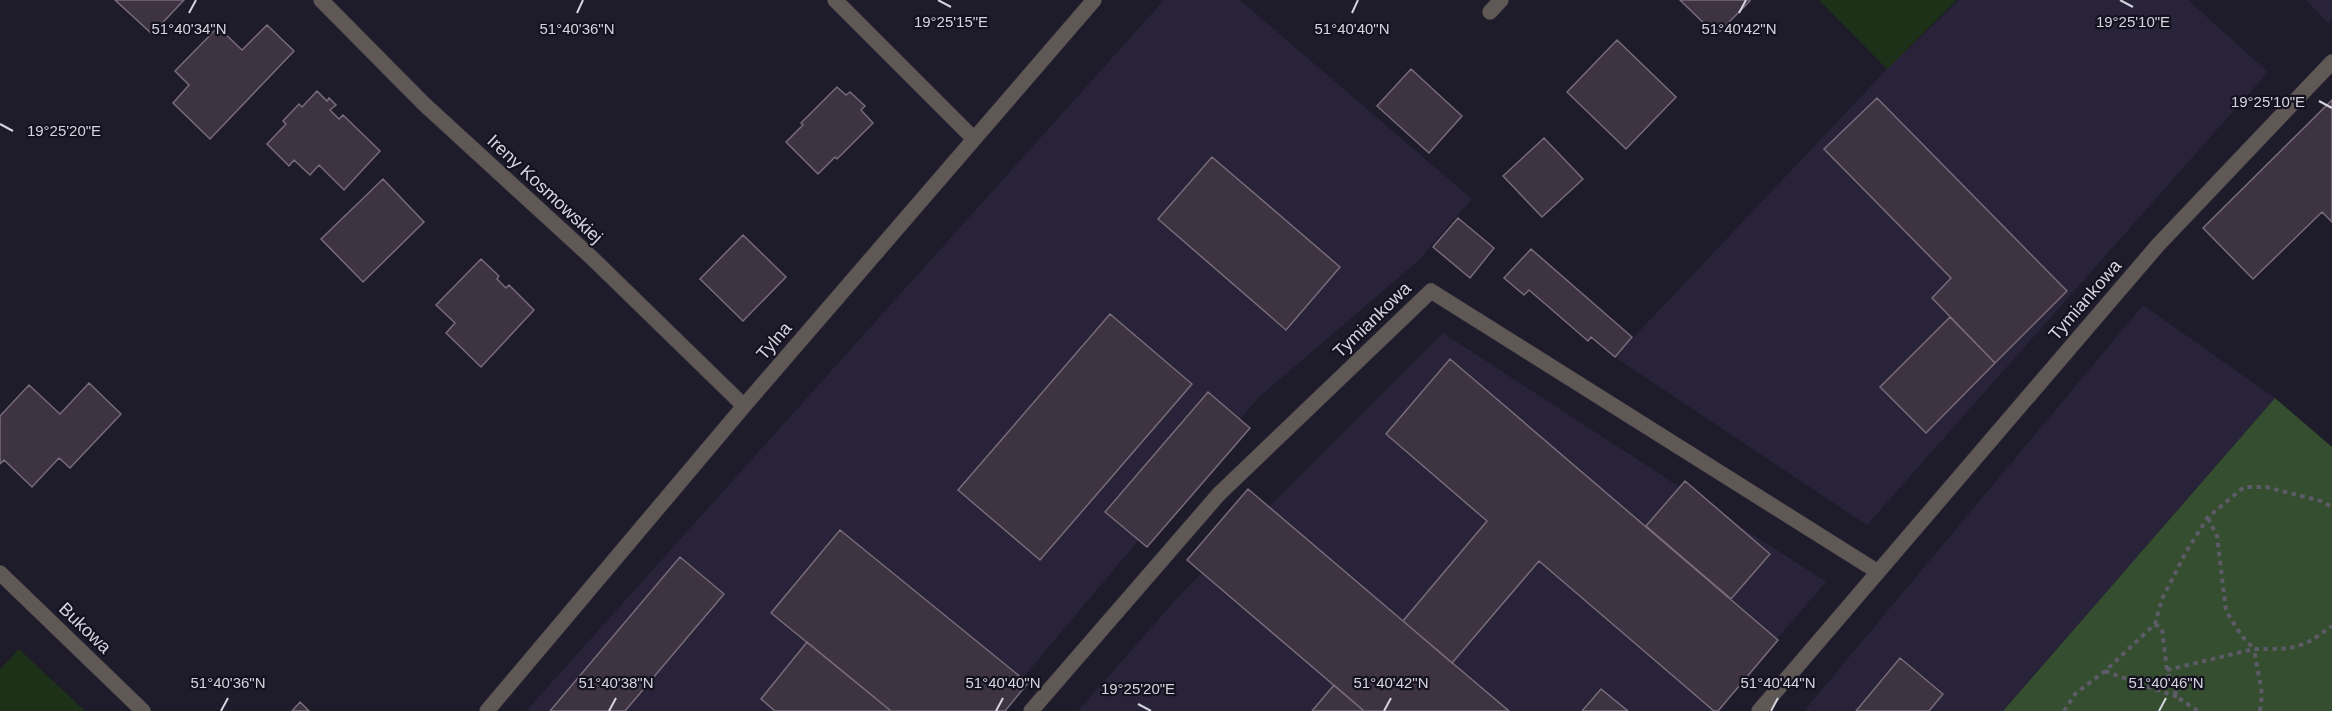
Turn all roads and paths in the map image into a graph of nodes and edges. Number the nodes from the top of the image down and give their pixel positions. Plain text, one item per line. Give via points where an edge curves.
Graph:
1 (321, 0) edge
2 (835, 0) edge
3 (1094, 0) edge
4 (1501, 0) edge
5 (1490, 12) dead end
6 (2332, 62) edge
7 (974, 139) junction
8 (744, 406) junction
9 (2332, 507) edge
10 (2208, 517) junction
11 (1878, 572) junction
12 (0, 573) edge
13 (2156, 624) junction
14 (2332, 626) edge
15 (2254, 649) junction
16 (2167, 670) junction
17 (2105, 671) junction
18 (2177, 697) junction
19 (143, 711) edge
20 (487, 711) edge
21 (1031, 711) edge
22 (1759, 711) edge
23 (2064, 711) edge
24 (2198, 711) edge
25 (2260, 711) edge

1 - 8 street, Ireny Kosmowskiej via 424,104 591,257
2 - 7 street
3 - 7 street, Tylna
4 - 5 street
6 - 11 street, Tymiankowa via 2158,245
7 - 8 street, Tylna
8 - 20 street, Tylna
9 - 10 path via 2266,487 2244,487
10 - 13 path via 2162,599
10 - 15 path via 2217,536 2226,611
11 - 21 street, Tymiankowa via 1431,291 1219,494
11 - 22 street, Tymiankowa
12 - 19 street, Bukowa
13 - 16 path via 2162,629
13 - 17 path
14 - 15 path via 2310,643 2292,649
15 - 16 path
15 - 25 path via 2262,694
16 - 18 path
17 - 18 path
17 - 23 path via 2075,694
18 - 24 path

